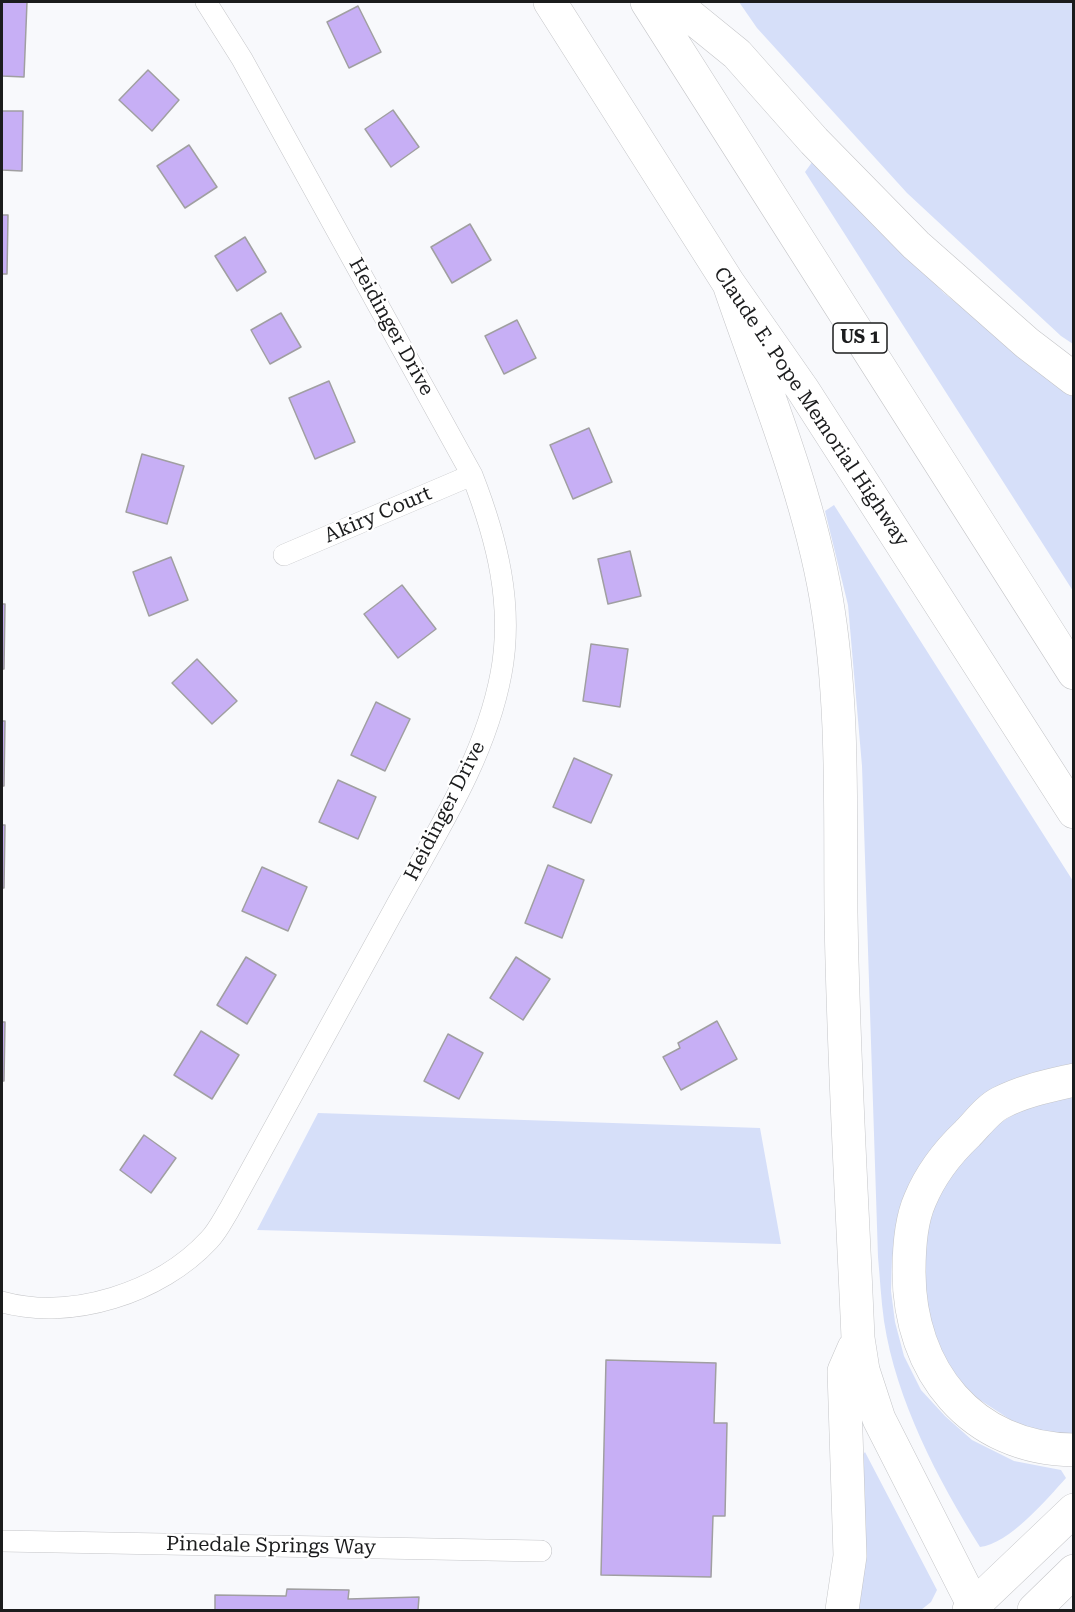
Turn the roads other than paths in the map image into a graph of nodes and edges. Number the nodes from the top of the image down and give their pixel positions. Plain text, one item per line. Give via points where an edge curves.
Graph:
1 (206, 2) edge
2 (550, 2) edge
3 (647, 2) edge
4 (673, 2) edge
5 (729, 284) junction
6 (1074, 379) edge
7 (472, 475) junction
8 (284, 555) dead end
9 (1074, 673) edge
10 (1074, 812) edge
11 (1074, 1080) edge
12 (2, 1302) edge
13 (858, 1338) junction
14 (1074, 1450) edge
15 (1074, 1510) edge
16 (2, 1541) edge
17 (541, 1551) dead end
18 (1074, 1571) edge
19 (973, 1610) edge
20 (842, 1611) edge
21 (1034, 1611) edge

1 - 7 street, Heidinger Drive via 242,59
2 - 5 main road, Claude E. Pope Memorial Highway
3 - 9 main road, US 1
4 - 6 main road via 737,54 814,141 916,244 1027,344
5 - 10 main road, Claude E. Pope Memorial Highway via 803,390
5 - 13 main road via 794,466 809,519 832,639 839,708 841,915
7 - 8 street, Akiry Court
7 - 12 street, Heidinger Drive via 495,537 505,607 501,672 491,714 460,790 229,1210 209,1240 187,1260 142,1286 73,1307 43,1308
11 - 14 main road via 1036,1088 998,1104 950,1151 919,1201 909,1252 909,1294 922,1347 943,1388 977,1421 1019,1442
13 - 19 main road via 865,1377 879,1419
13 - 20 main road via 844,1371 850,1556
15 - 19 main road
16 - 17 street, Pinedale Springs Way
18 - 21 main road

